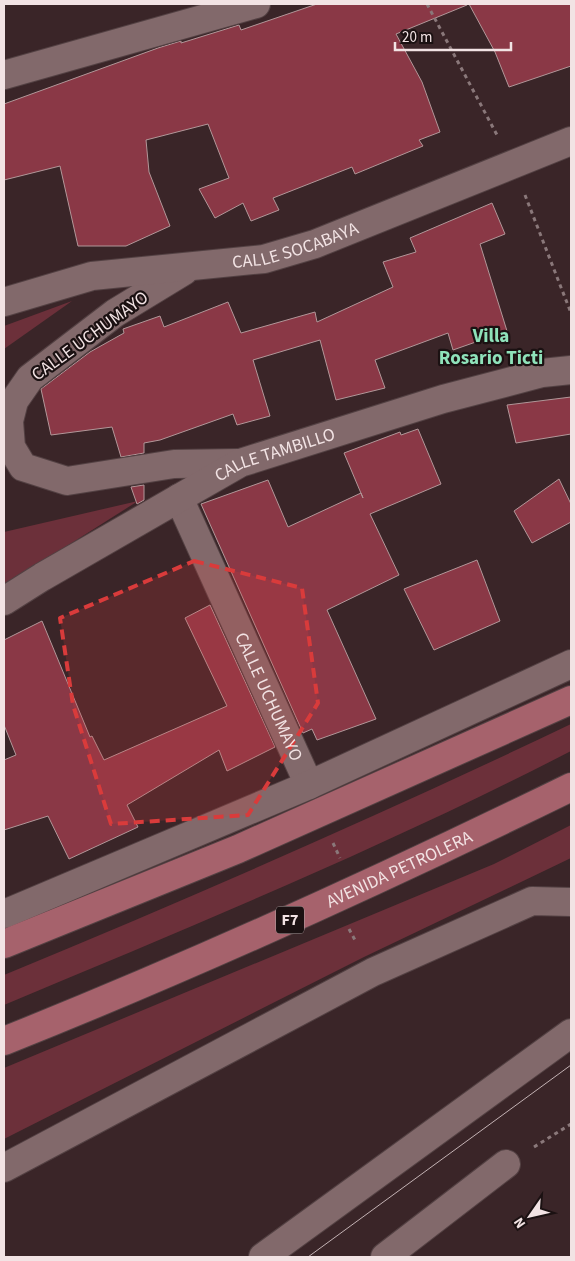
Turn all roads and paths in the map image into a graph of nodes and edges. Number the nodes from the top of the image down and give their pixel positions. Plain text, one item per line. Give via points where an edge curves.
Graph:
1 (256, 4) edge
2 (427, 4) edge
3 (4, 76) edge
4 (571, 141) edge
5 (512, 164) junction
6 (190, 267) junction
7 (4, 302) edge
8 (571, 313) edge
9 (571, 370) edge
10 (240, 463) junction
11 (179, 498) junction
12 (4, 601) edge
13 (571, 664) edge
14 (571, 700) edge
15 (308, 785) junction
16 (571, 787) edge
17 (329, 835) dead end
18 (342, 861) dead end
19 (356, 890) junction
20 (571, 902) edge
21 (4, 914) edge
22 (4, 944) edge
23 (373, 972) junction
24 (571, 1032) edge
25 (4, 1041) edge
26 (571, 1124) edge
27 (506, 1164) joint
28 (4, 1168) edge
29 (263, 1257) edge
30 (385, 1257) edge

1 - 3 street
2 - 5 path
4 - 5 street, CALLE SOCABAYA
5 - 6 street, CALLE SOCABAYA via 315,244 264,259
5 - 8 path
6 - 7 street, CALLE SOCABAYA via 92,276
6 - 10 street, CALLE UCHUMAYO via 115,313 30,378 14,401 9,421 11,447 23,466 67,481 174,464
9 - 10 street, CALLE TAMBILLO via 542,373 443,399
10 - 11 street, CALLE TAMBILLO
11 - 12 street, CALLE TAMBILLO
11 - 15 street, CALLE UCHUMAYO
13 - 15 street
14 - 22 main road via 238,849
15 - 21 street
16 - 19 main road, AVENIDA PETROLERA / F7
17 - 18 path
19 - 23 path via 348,926
19 - 25 main road, AVENIDA PETROLERA / F7 via 224,950
20 - 23 street via 532,901
23 - 28 street
24 - 29 street
26 - 27 path
27 - 30 street

